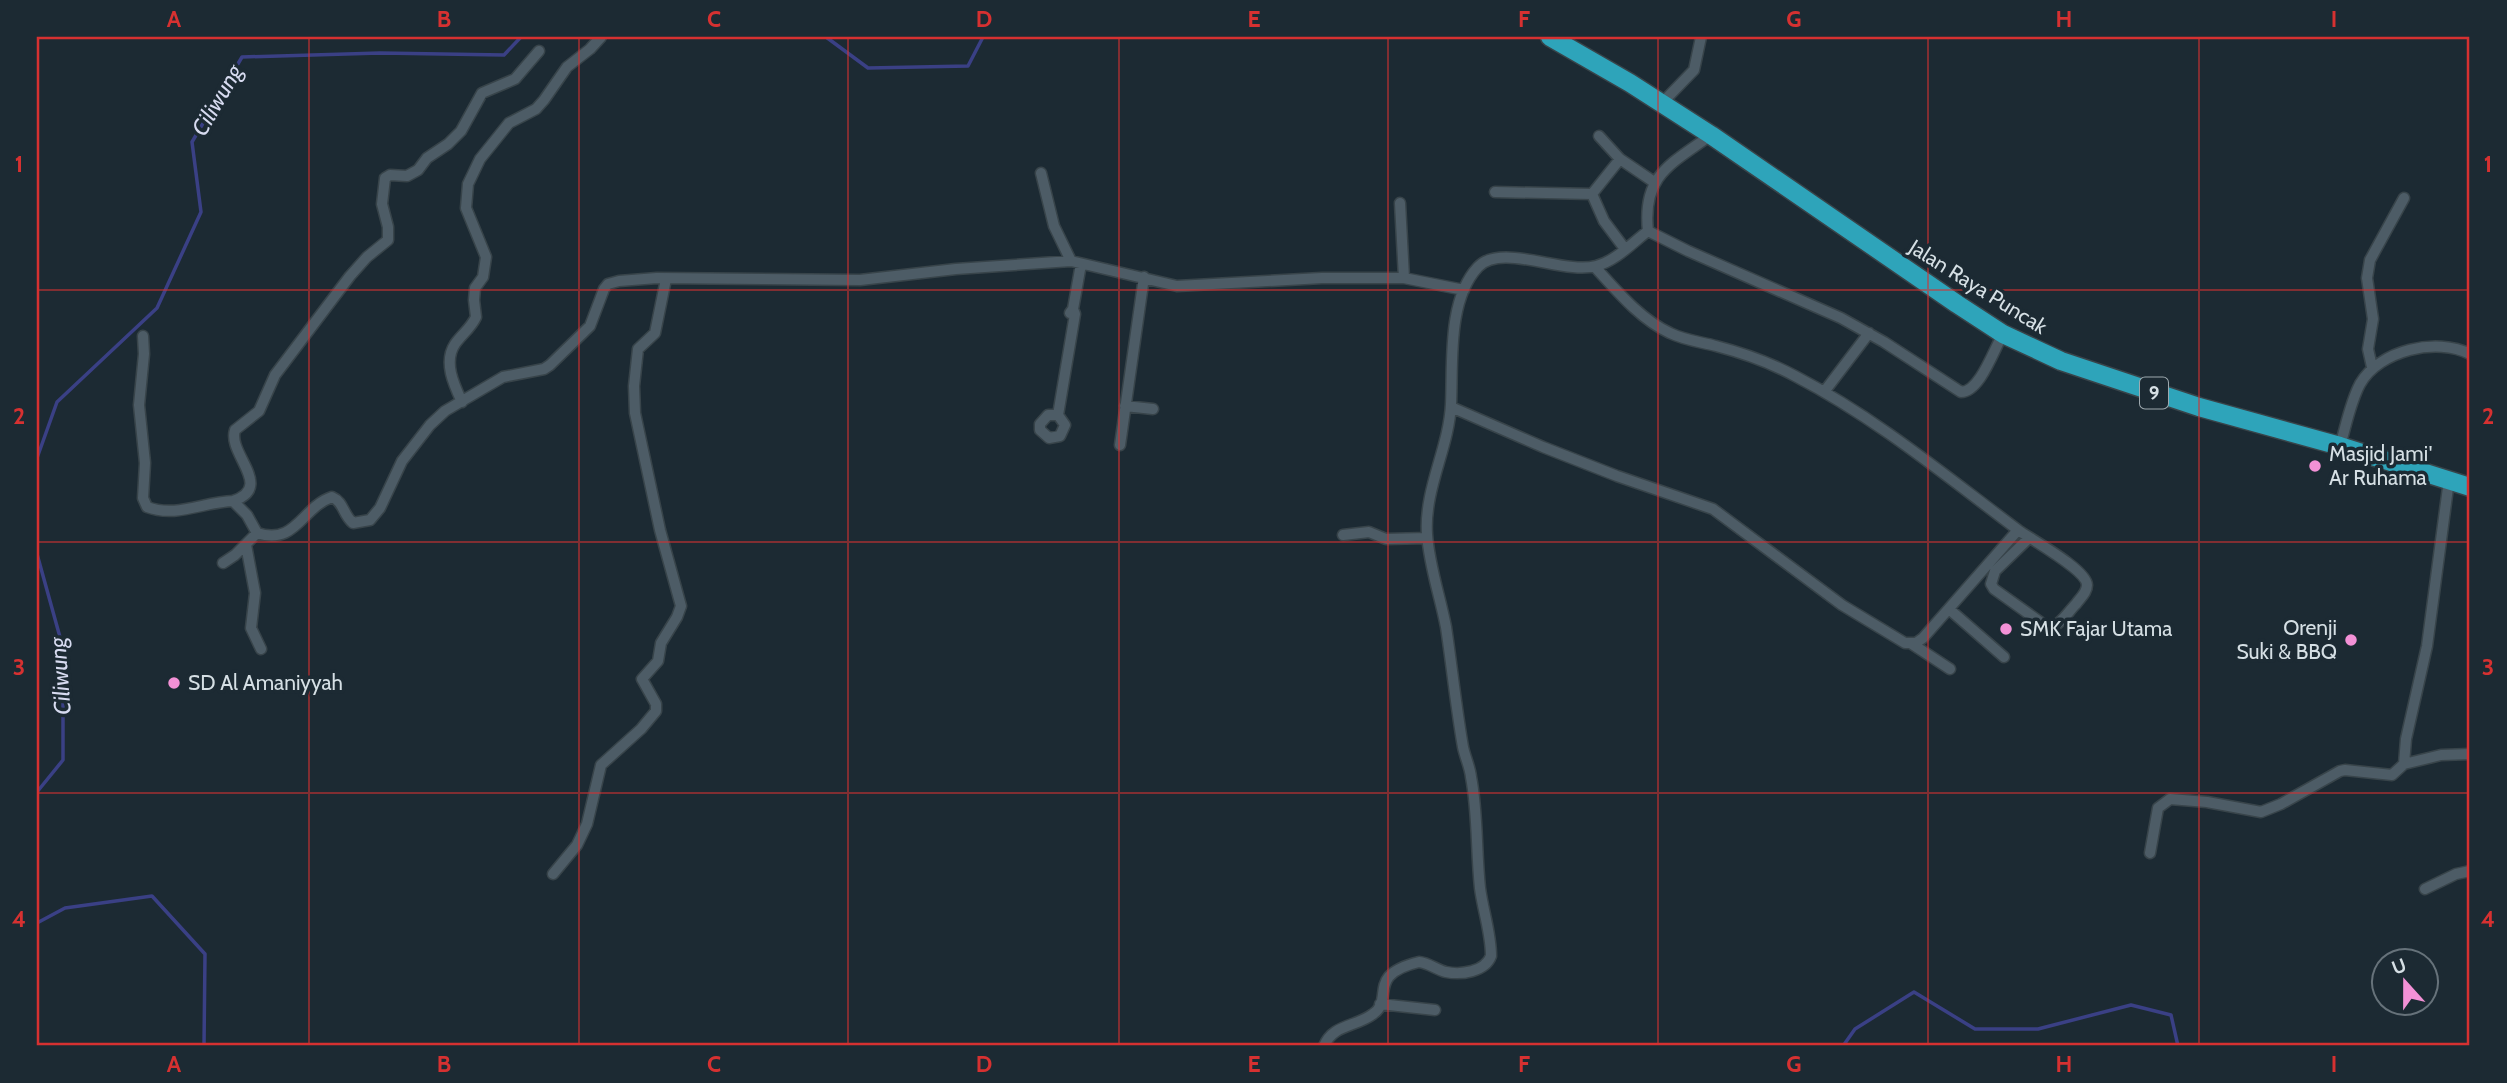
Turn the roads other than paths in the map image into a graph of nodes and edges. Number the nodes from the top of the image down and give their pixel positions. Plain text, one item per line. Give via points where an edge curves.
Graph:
1 (601, 37) edge
2 (1550, 37) edge
3 (1701, 37) edge
4 (538, 51) dead end
5 (1662, 103) junction
6 (1711, 135) junction
7 (1599, 136) dead end
8 (1620, 159) junction
9 (1041, 173) dead end
10 (1654, 182) junction
11 (1496, 192) dead end
12 (1592, 194) junction
13 (2404, 198) dead end
14 (1400, 203) dead end
15 (1648, 231) junction
16 (1625, 249) junction
17 (1076, 262) junction
18 (1595, 267) junction
19 (1144, 277) junction
20 (1404, 278) junction
21 (666, 279) junction
22 (1464, 290) junction
23 (1869, 333) junction
24 (2003, 334) junction
25 (143, 336) dead end
26 (2470, 354) edge
27 (2372, 367) junction
28 (1824, 392) junction
29 (462, 402) junction
30 (1125, 406) junction
31 (1451, 407) junction
32 (1153, 409) dead end
33 (1056, 415) dead end
34 (1120, 445) dead end
35 (2340, 446) junction
36 (2449, 480) junction
37 (2470, 487) edge
38 (233, 501) junction
39 (2018, 530) junction
40 (257, 533) junction
41 (1343, 535) dead end
42 (1427, 538) junction
43 (2029, 538) junction
44 (246, 545) junction
45 (223, 562) dead end
46 (1949, 609) junction
47 (1912, 643) junction
48 (261, 649) dead end
49 (2004, 657) dead end
50 (1950, 669) dead end
51 (2470, 754) edge
52 (2404, 764) junction
53 (2150, 853) dead end
54 (2470, 871) edge
55 (553, 874) dead end
56 (2425, 889) dead end
57 (1380, 1004) junction
58 (1435, 1010) dead end
59 (1324, 1046) edge

1 - 29 street via 567,67 536,109 509,124 480,159 468,184 466,208 486,257 475,288 476,317 450,355 451,375
2 - 5 highway, Jalan Raya Puncak / 9
3 - 5 street via 1694,70
4 - 38 street via 514,79 482,93 461,131 418,170 385,178 382,204 388,240 350,276 275,375 259,411 236,430 234,443 250,476 247,491
5 - 6 highway, Jalan Raya Puncak / 9
6 - 10 street
6 - 24 highway, Jalan Raya Puncak / 9
7 - 8 street
8 - 10 street
8 - 12 street
9 - 17 street via 1054,226
10 - 15 street via 1647,209
11 - 12 street
12 - 16 street via 1604,221
13 - 27 street via 2370,260 2367,278 2373,319 2368,349
14 - 20 street
15 - 16 street
15 - 23 street
16 - 18 street
17 - 19 street
17 - 21 street via 860,280
17 - 33 street
18 - 22 street via 1492,258 1477,269
18 - 28 street via 1643,316 1672,334 1768,364
19 - 20 street via 1177,286
19 - 30 street
20 - 22 street
21 - 29 street via 608,284 590,326 550,365 503,376
21 - 55 street via 655,333 638,349 634,400 681,606 661,643 660,657 642,679 656,710 601,765 578,845
22 - 31 street via 1451,353
23 - 24 street via 1965,392 1979,381
23 - 28 street
24 - 35 highway, Jalan Raya Puncak / 9 via 2049,356 2154,393
25 - 38 street via 139,405 147,507 178,511
26 - 27 street via 2436,345
27 - 35 street via 2357,390
28 - 39 street via 1884,429
29 - 40 street via 445,411 415,443 370,520 353,523 332,497 316,505 291,530 272,536
30 - 32 street
30 - 34 street
31 - 42 street via 1430,502
31 - 47 street via 1617,476 1706,505 1842,605
35 - 36 highway, Jalan Raya Puncak / 9
36 - 37 highway, Jalan Raya Puncak / 9
36 - 52 street via 2427,646
38 - 40 street via 242,507
39 - 43 street
39 - 46 street
40 - 44 street
41 - 42 street via 1369,532 1387,539
42 - 57 street via 1471,777 1480,890 1491,956 1486,965 1468,972 1447,972 1419,962 1402,968 1386,979
43 - 43 street via 2073,566 2087,581 2086,591 2052,627 1991,584 1995,571
44 - 45 street
44 - 48 street via 255,593 251,628
46 - 47 street via 1923,638
46 - 49 street
47 - 50 street
51 - 52 street
52 - 53 street via 2392,775 2340,771 2261,812 2170,799 2158,808
54 - 56 street
57 - 58 street
57 - 59 street via 1371,1016 1332,1033

